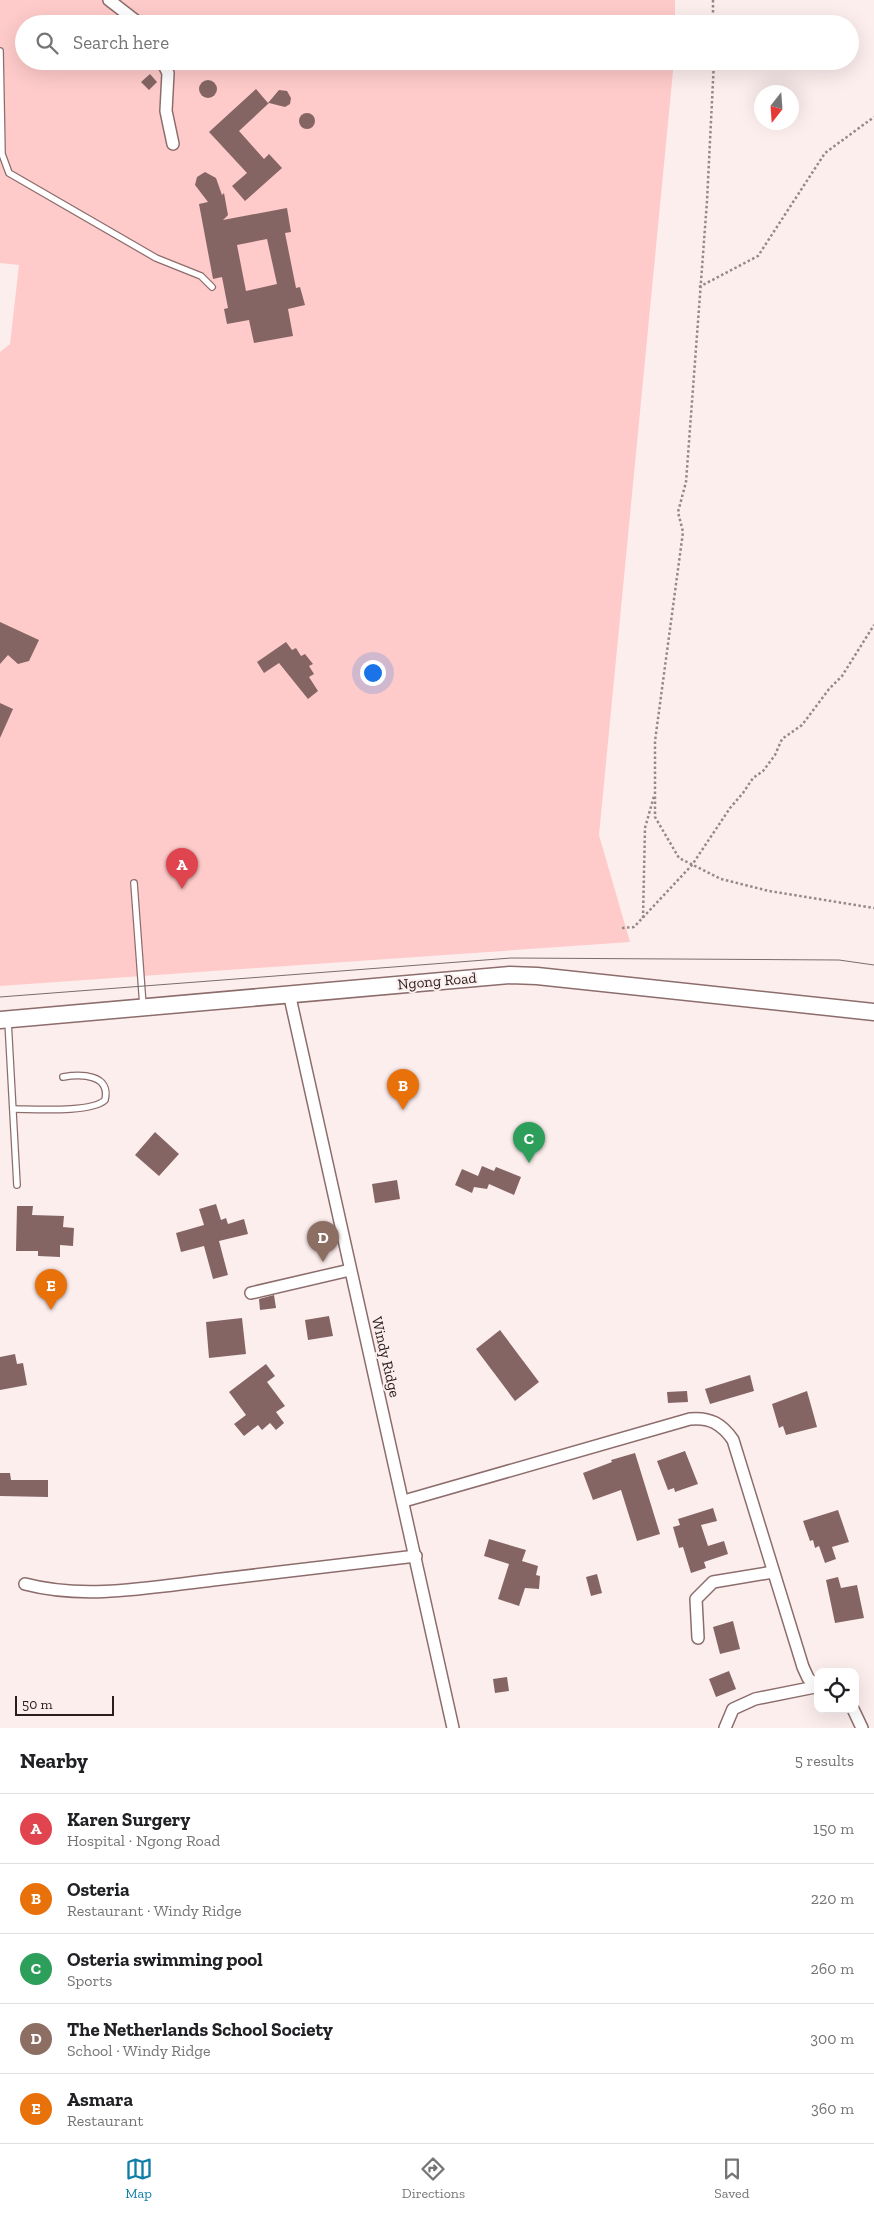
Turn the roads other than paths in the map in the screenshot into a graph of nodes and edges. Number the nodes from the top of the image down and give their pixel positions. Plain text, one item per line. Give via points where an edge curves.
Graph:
1 (109, 0) edge
2 (128, 15) edge
3 (0, 51) edge
4 (166, 70) edge
5 (173, 144) dead end
6 (212, 287) dead end
7 (134, 882) dead end
8 (289, 993) junction
9 (143, 1006) junction
10 (874, 1012) edge
11 (4, 1019) edge
12 (64, 1076) dead end
13 (13, 1109) junction
14 (17, 1185) dead end
15 (350, 1270) junction
16 (251, 1293) dead end
17 (404, 1501) junction
18 (416, 1556) junction
19 (774, 1572) junction
20 (25, 1584) dead end
21 (698, 1638) dead end
22 (814, 1685) edge
23 (814, 1688) edge
24 (855, 1713) edge
25 (454, 1728) edge
26 (725, 1728) edge
27 (862, 1728) edge

1 - 2 street
3 - 6 lane via 2,154 10,173 156,258 201,276
4 - 5 street via 166,111
7 - 9 lane
8 - 9 main road, Ngong Road
8 - 10 main road, Ngong Road via 519,975
8 - 15 street, Windy Ridge
9 - 11 main road, Ngong Road
11 - 13 lane
12 - 13 lane via 90,1075 104,1085 105,1100 96,1105 69,1108
13 - 14 lane
15 - 16 street
15 - 17 street, Windy Ridge
17 - 18 street, Windy Ridge
17 - 19 street via 690,1419 703,1418 718,1423 733,1440
18 - 20 street via 151,1587 50,1591
18 - 25 street, Windy Ridge
19 - 21 street via 712,1582 696,1599
19 - 22 street via 803,1667
23 - 26 street via 755,1699 733,1708
24 - 27 street

